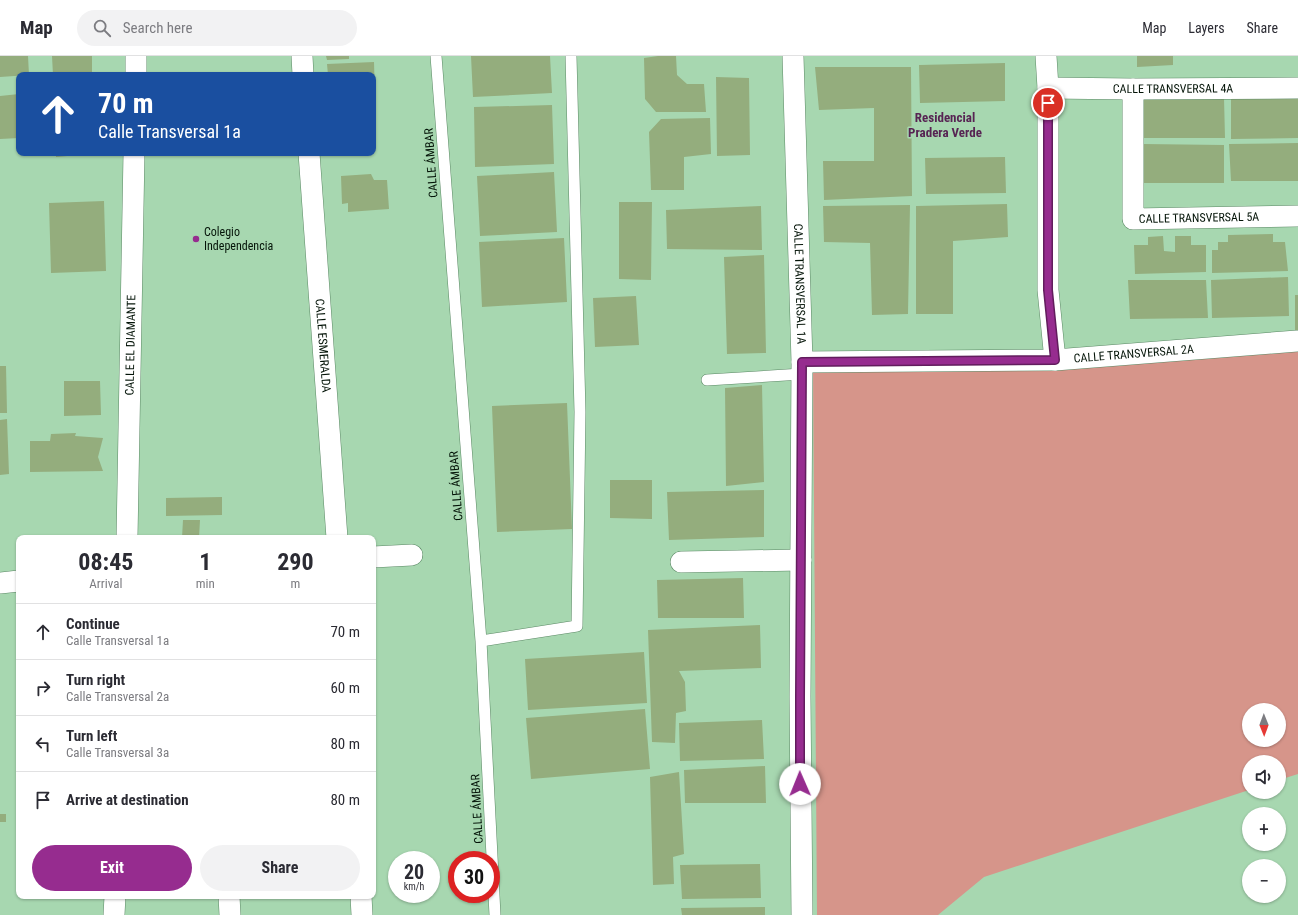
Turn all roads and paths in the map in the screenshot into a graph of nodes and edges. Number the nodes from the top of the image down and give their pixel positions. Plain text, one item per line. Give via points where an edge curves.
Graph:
1 (136, 56) edge
2 (302, 56) edge
3 (436, 56) edge
4 (571, 56) edge
5 (792, 56) edge
6 (1046, 56) edge
7 (136, 72) edge
8 (303, 72) edge
9 (1048, 88) junction
10 (1298, 88) edge
11 (1133, 89) junction
12 (134, 156) edge
13 (309, 156) edge
14 (1298, 216) edge
15 (1297, 341) edge
16 (1055, 360) junction
17 (802, 368) junction
18 (707, 380) dead end
19 (127, 535) edge
20 (337, 535) edge
21 (412, 555) dead end
22 (376, 558) edge
23 (801, 560) junction
24 (681, 562) dead end
25 (16, 582) edge
26 (0, 583) edge
27 (481, 641) junction
28 (115, 899) edge
29 (229, 899) edge
30 (360, 899) edge
31 (114, 915) edge
32 (230, 915) edge
33 (362, 915) edge
34 (495, 915) edge
35 (802, 915) edge

1 - 7 street
2 - 8 street
3 - 27 lane, CALLE ÁMBAR
4 - 27 lane via 580,412 577,626
5 - 17 street, CALLE TRANSVERSAL 1A
6 - 9 street
9 - 11 street, CALLE TRANSVERSAL 4A
9 - 16 street via 1048,290
10 - 11 street, CALLE TRANSVERSAL 4A
11 - 14 street, CALLE TRANSVERSAL 5A via 1133,219
12 - 19 street, CALLE EL DIAMANTE
13 - 20 street, CALLE ESMERALDA
15 - 16 street, CALLE TRANSVERSAL 2A
16 - 17 street, CALLE TRANSVERSAL 2A
17 - 18 lane
17 - 23 street, CALLE TRANSVERSAL 1A
21 - 22 street
23 - 24 street
23 - 35 street
25 - 26 street
27 - 34 lane, CALLE ÁMBAR
28 - 31 street
29 - 32 street
30 - 33 street

